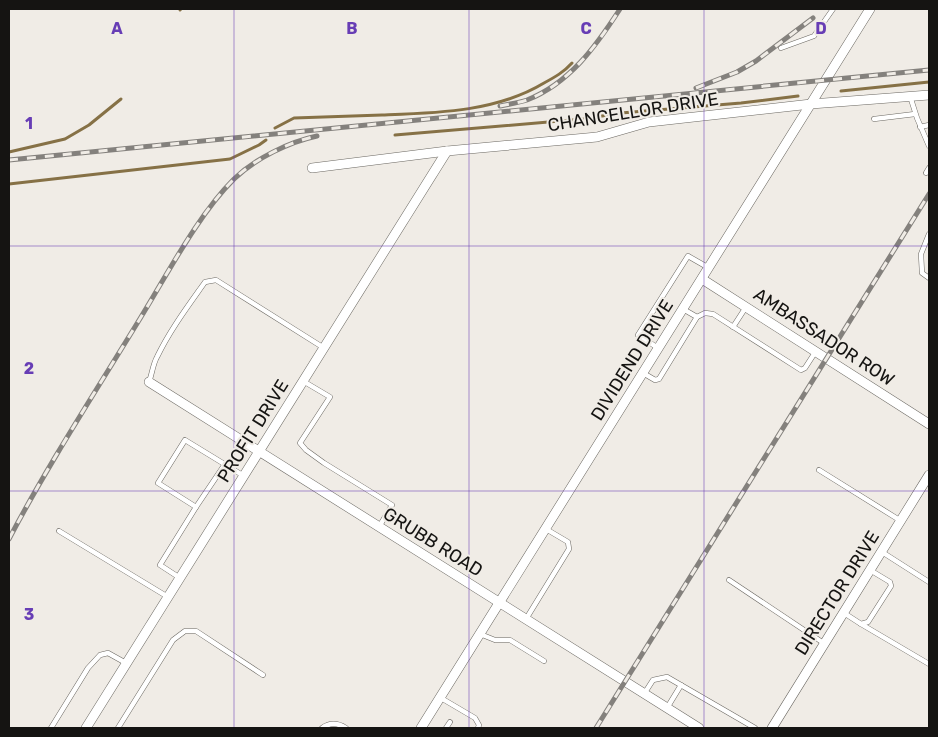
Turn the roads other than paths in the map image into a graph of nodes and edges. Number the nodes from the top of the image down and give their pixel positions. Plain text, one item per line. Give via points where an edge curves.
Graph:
1 (834, 9) edge
2 (870, 9) edge
3 (781, 48) dead end
4 (929, 95) edge
5 (910, 96) junction
6 (810, 104) junction
7 (915, 114) junction
8 (874, 119) dead end
9 (929, 125) edge
10 (920, 127) junction
11 (929, 146) edge
12 (447, 151) junction
13 (312, 168) dead end
14 (929, 168) edge
15 (926, 173) dead end
16 (929, 234) edge
17 (708, 268) junction
18 (702, 278) junction
19 (929, 278) edge
20 (746, 307) junction
21 (683, 309) junction
22 (697, 317) junction
23 (733, 326) junction
24 (324, 348) junction
25 (659, 348) junction
26 (816, 351) junction
27 (643, 373) junction
28 (303, 381) junction
29 (149, 382) joint
30 (929, 424) edge
31 (259, 452) junction
32 (225, 464) junction
33 (819, 470) dead end
34 (929, 475) edge
35 (244, 476) junction
36 (196, 507) junction
37 (901, 521) junction
38 (379, 527) junction
39 (546, 529) junction
40 (59, 531) dead end
41 (882, 552) junction
42 (870, 570) junction
43 (180, 578) junction
44 (729, 580) dead end
45 (929, 582) edge
46 (168, 597) junction
47 (500, 603) junction
48 (844, 613) junction
49 (526, 619) junction
50 (861, 624) junction
51 (480, 634) junction
52 (825, 644) junction
53 (544, 661) dead end
54 (126, 663) junction
55 (929, 664) edge
56 (263, 675) dead end
57 (682, 685) junction
58 (644, 694) junction
59 (440, 698) junction
60 (668, 708) junction
61 (450, 722) dead end
62 (52, 728) edge
63 (86, 728) edge
64 (118, 728) edge
65 (322, 728) edge
66 (346, 728) edge
67 (421, 728) edge
68 (446, 728) edge
69 (478, 728) edge
70 (699, 728) edge
71 (756, 728) edge
72 (772, 728) edge

1 - 3 lane via 814,36
2 - 6 street, DIVIDEND DRIVE
4 - 5 street, CHANCELLOR DRIVE
5 - 6 street, CHANCELLOR DRIVE
5 - 7 lane
6 - 12 street, CHANCELLOR DRIVE via 649,122 598,137
6 - 17 street, DIVIDEND DRIVE
7 - 8 lane
7 - 10 lane
9 - 10 lane
10 - 11 lane
12 - 13 street, CHANCELLOR DRIVE
12 - 24 street, PROFIT DRIVE
14 - 15 lane
16 - 19 lane via 921,254 922,273
17 - 18 street, DIVIDEND DRIVE
17 - 25 lane via 688,256 638,335
18 - 20 street, AMBASSADOR ROW
18 - 21 street, DIVIDEND DRIVE
20 - 23 lane
20 - 26 street, AMBASSADOR ROW
21 - 22 lane
21 - 25 street, DIVIDEND DRIVE
22 - 23 lane via 713,314
22 - 27 lane via 659,378 655,380
23 - 26 lane via 800,370 805,368
24 - 28 street, PROFIT DRIVE
24 - 29 lane via 216,280 205,282 170,332 155,359
25 - 27 street, DIVIDEND DRIVE
26 - 30 street, AMBASSADOR ROW
27 - 39 street, DIVIDEND DRIVE
28 - 31 street, PROFIT DRIVE
28 - 38 lane via 330,397 300,443 324,463 392,505
29 - 31 street, GRUBB ROAD
31 - 35 street, PROFIT DRIVE
31 - 38 street, GRUBB ROAD
32 - 35 lane
32 - 36 lane
32 - 36 lane via 185,440 158,483
33 - 37 lane
34 - 37 street, DIRECTOR DRIVE
35 - 43 street, PROFIT DRIVE
36 - 43 lane via 160,565
37 - 41 street, DIRECTOR DRIVE
38 - 47 street, GRUBB ROAD
39 - 47 street, DIVIDEND DRIVE
39 - 49 lane via 568,542 569,549
40 - 46 lane
41 - 42 street, DIRECTOR DRIVE
41 - 45 lane
42 - 48 street, DIRECTOR DRIVE
42 - 50 lane via 890,582 891,586 868,622
43 - 46 street, PROFIT DRIVE
44 - 52 lane
46 - 54 street, PROFIT DRIVE
47 - 49 street, GRUBB ROAD
47 - 51 street, DIVIDEND DRIVE
48 - 50 lane
48 - 52 street, DIRECTOR DRIVE
49 - 58 street, GRUBB ROAD
50 - 55 lane
51 - 53 lane via 495,640 510,640
51 - 59 street, DIVIDEND DRIVE
52 - 72 street, DIRECTOR DRIVE
54 - 62 lane via 108,653 100,655 88,668
54 - 63 street, PROFIT DRIVE
56 - 64 lane via 196,631 185,631 174,640
57 - 58 lane via 667,676 653,680
57 - 60 lane
57 - 71 lane
58 - 60 street, GRUBB ROAD
59 - 67 street, DIVIDEND DRIVE
59 - 69 lane via 475,718
60 - 70 street, GRUBB ROAD
61 - 68 lane
65 - 66 lane via 340,724

